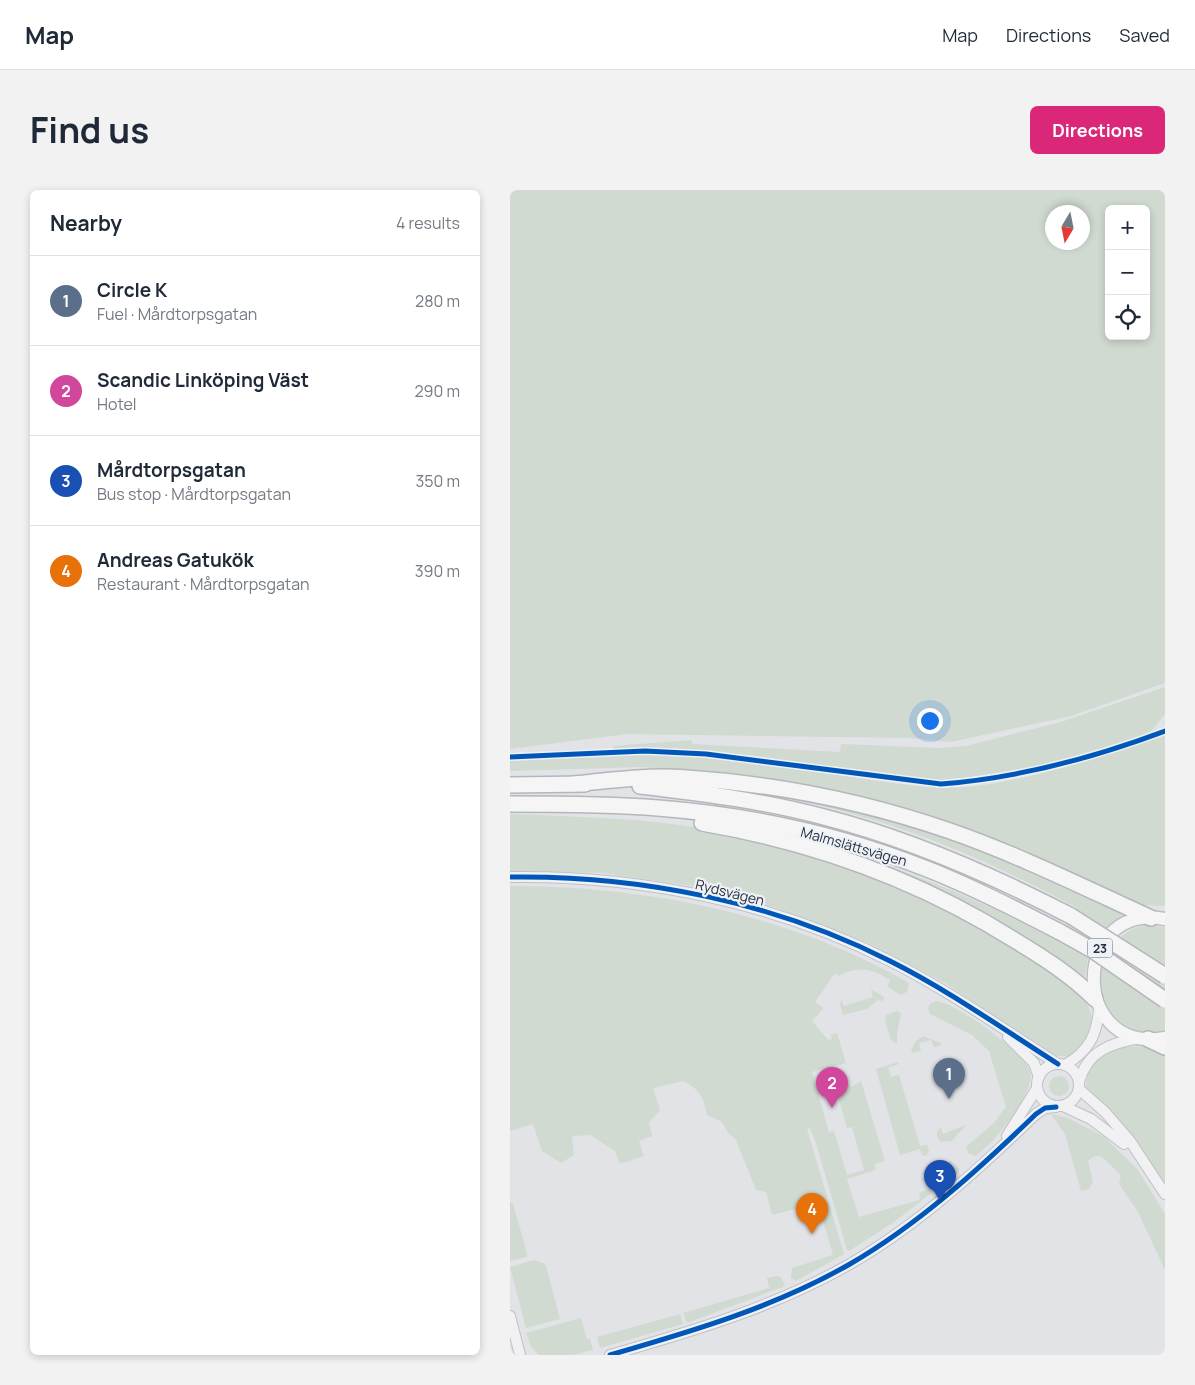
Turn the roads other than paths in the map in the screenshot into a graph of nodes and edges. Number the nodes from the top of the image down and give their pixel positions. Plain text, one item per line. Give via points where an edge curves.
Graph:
1 (574, 784) junction
2 (510, 785) edge
3 (510, 804) edge
4 (590, 804) junction
5 (510, 877) edge
6 (1161, 918) edge
7 (1165, 976) edge
8 (1165, 1000) edge
9 (1097, 1003) junction
10 (995, 1024) junction
11 (1144, 1038) junction
12 (1165, 1038) edge
13 (1165, 1047) edge
14 (1061, 1065) junction
15 (1039, 1077) junction
16 (1079, 1085) junction
17 (1037, 1088) junction
18 (1059, 1106) junction
19 (997, 1151) junction
20 (1145, 1164) junction
21 (1165, 1194) edge
22 (510, 1316) edge
23 (520, 1355) edge
24 (610, 1355) edge

1 - 2 highway, Malmslättsvägen
1 - 6 highway via 630,778 686,778 774,788 869,807 988,846
1 - 7 highway, Malmslättsvägen, bridge via 638,786 700,793 824,816 995,877 1071,916
3 - 4 highway, Malmslättsvägen
4 - 8 highway, Malmslättsvägen, bridge via 732,817 829,837 925,868 994,897 1060,932 1094,951
4 - 9 highway via 730,828 865,866 982,919 1056,966
5 - 10 street, Rydsvägen via 580,878 648,885 759,910 806,925 890,961
6 - 9 main road, 23 via 1124,925 1103,944 1092,970
9 - 11 main road via 1116,1027
9 - 14 street via 1096,1032 1090,1045
10 - 14 street, Rydsvägen
10 - 15 street, Rydsvägen via 1034,1063
11 - 12 main road
11 - 13 highway
11 - 16 street via 1114,1043 1098,1051 1087,1062
14 - 15 street via 1045,1068
14 - 16 street via 1074,1071
15 - 17 street
16 - 18 street via 1073,1100
16 - 20 street via 1130,1141
17 - 18 street via 1042,1099
17 - 19 street
18 - 19 street via 1045,1108 1036,1114
18 - 20 street via 1104,1127
19 - 24 street via 940,1201 849,1264 732,1318
20 - 21 street
22 - 23 street

